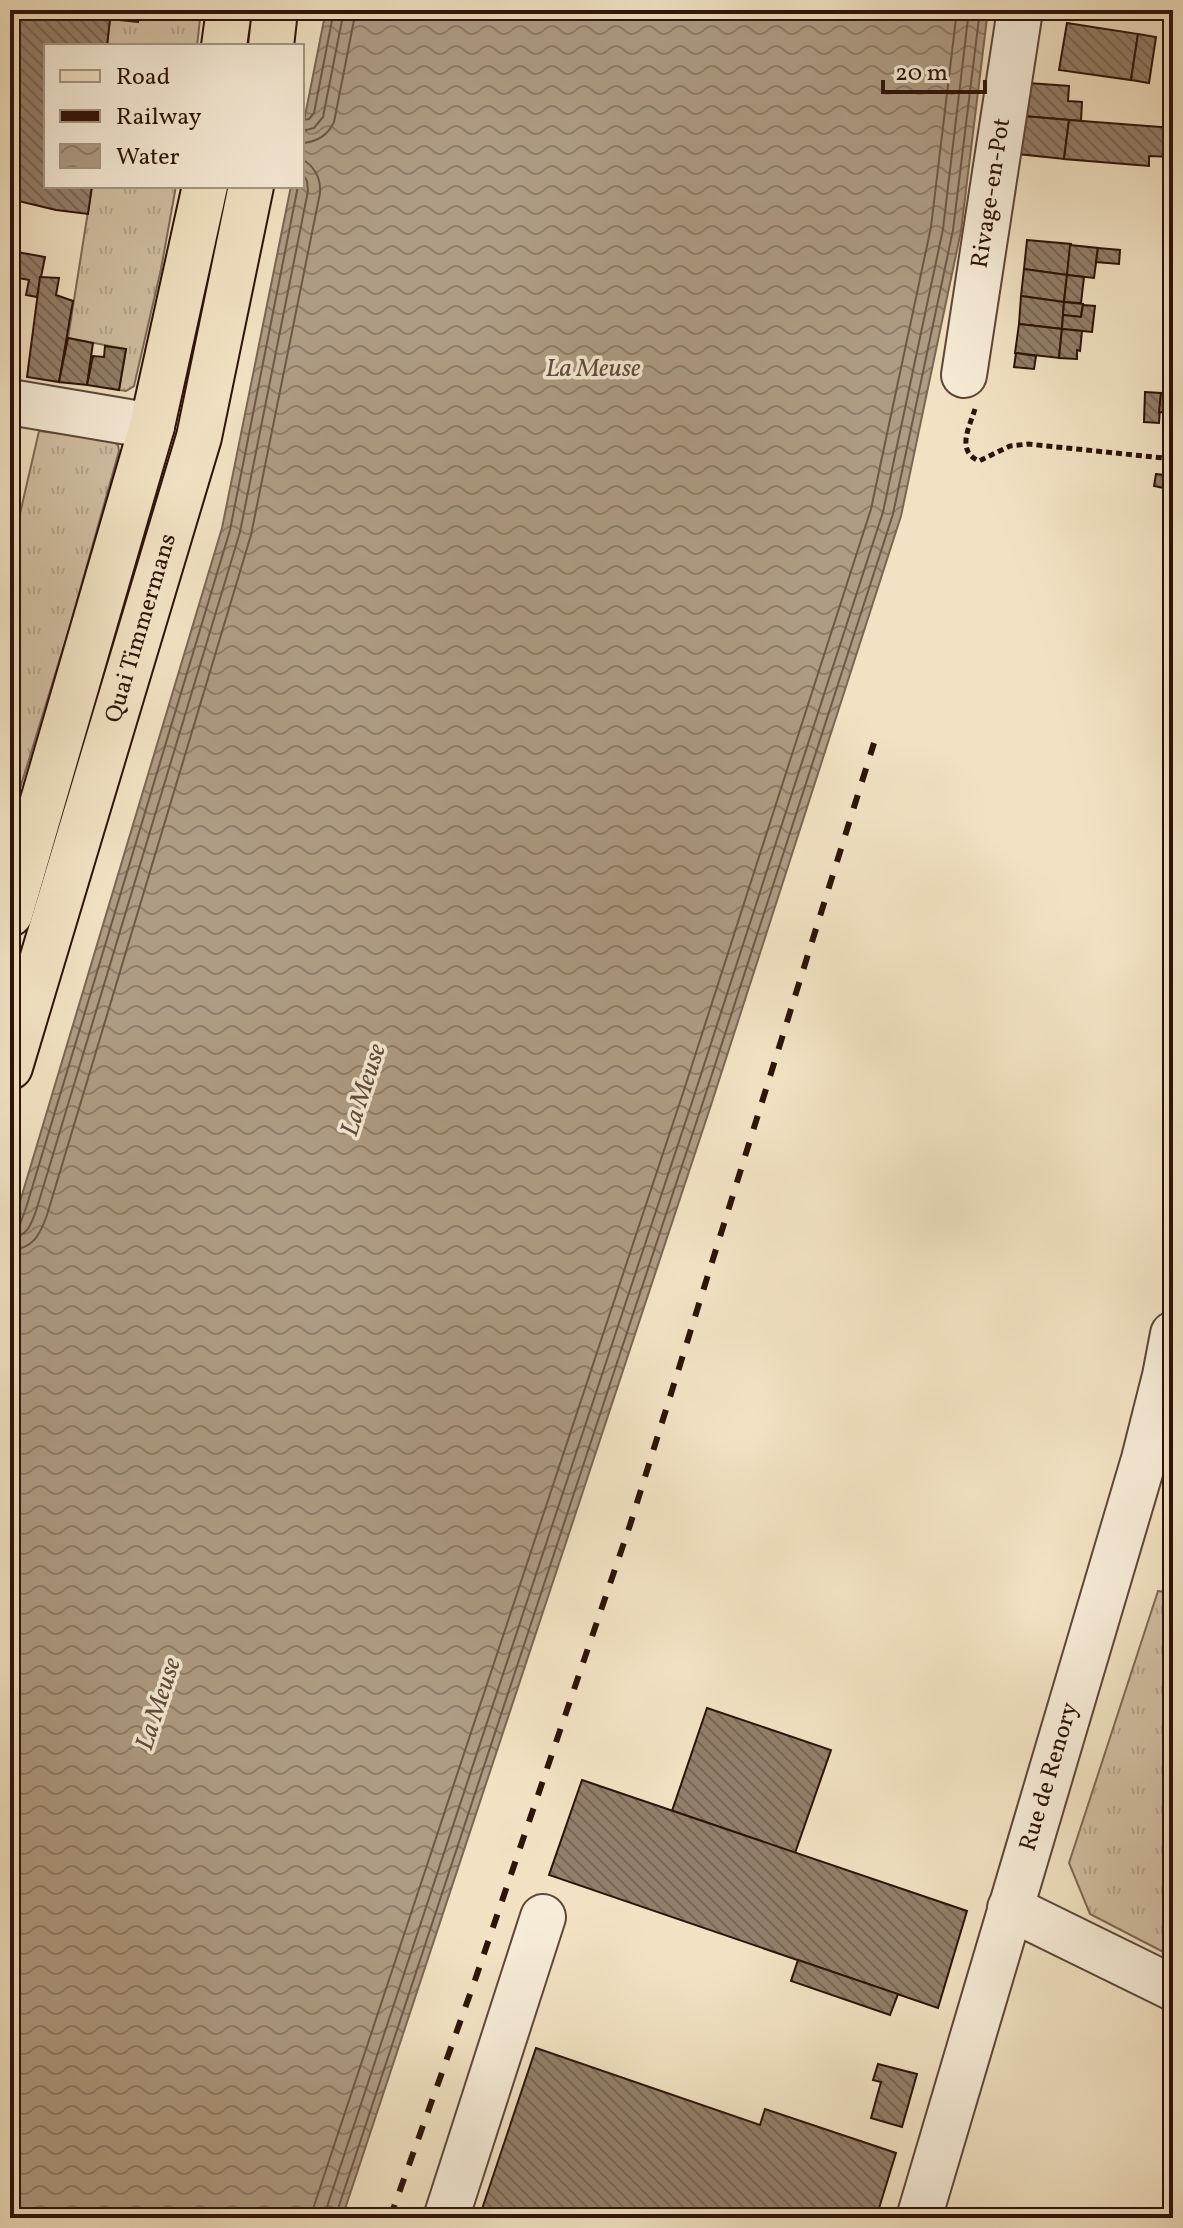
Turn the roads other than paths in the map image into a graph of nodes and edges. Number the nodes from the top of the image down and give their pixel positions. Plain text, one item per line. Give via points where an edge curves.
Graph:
1 (229, 10) edge
2 (275, 10) edge
3 (1020, 10) edge
4 (224, 44) edge
5 (271, 44) edge
6 (205, 188) edge
7 (251, 188) edge
8 (964, 375) road end
9 (10, 402) edge
10 (152, 426) junction
11 (10, 914) edge
12 (10, 1067) edge
13 (1173, 1334) edge
14 (1010, 1908) junction
15 (543, 1917) dead end
16 (1173, 1988) edge
17 (446, 2218) edge
18 (919, 2218) edge

1 - 4 main road
2 - 5 main road
3 - 8 street, Rivage-en-Pot
6 - 10 main road, Quai Timmermans
7 - 12 main road, Quai Timmermans via 199,437
9 - 10 street
10 - 11 main road, Quai Timmermans
13 - 14 street, Rue de Renory via 1144,1459
14 - 16 street
14 - 18 street, Rue de Renory
15 - 17 street

